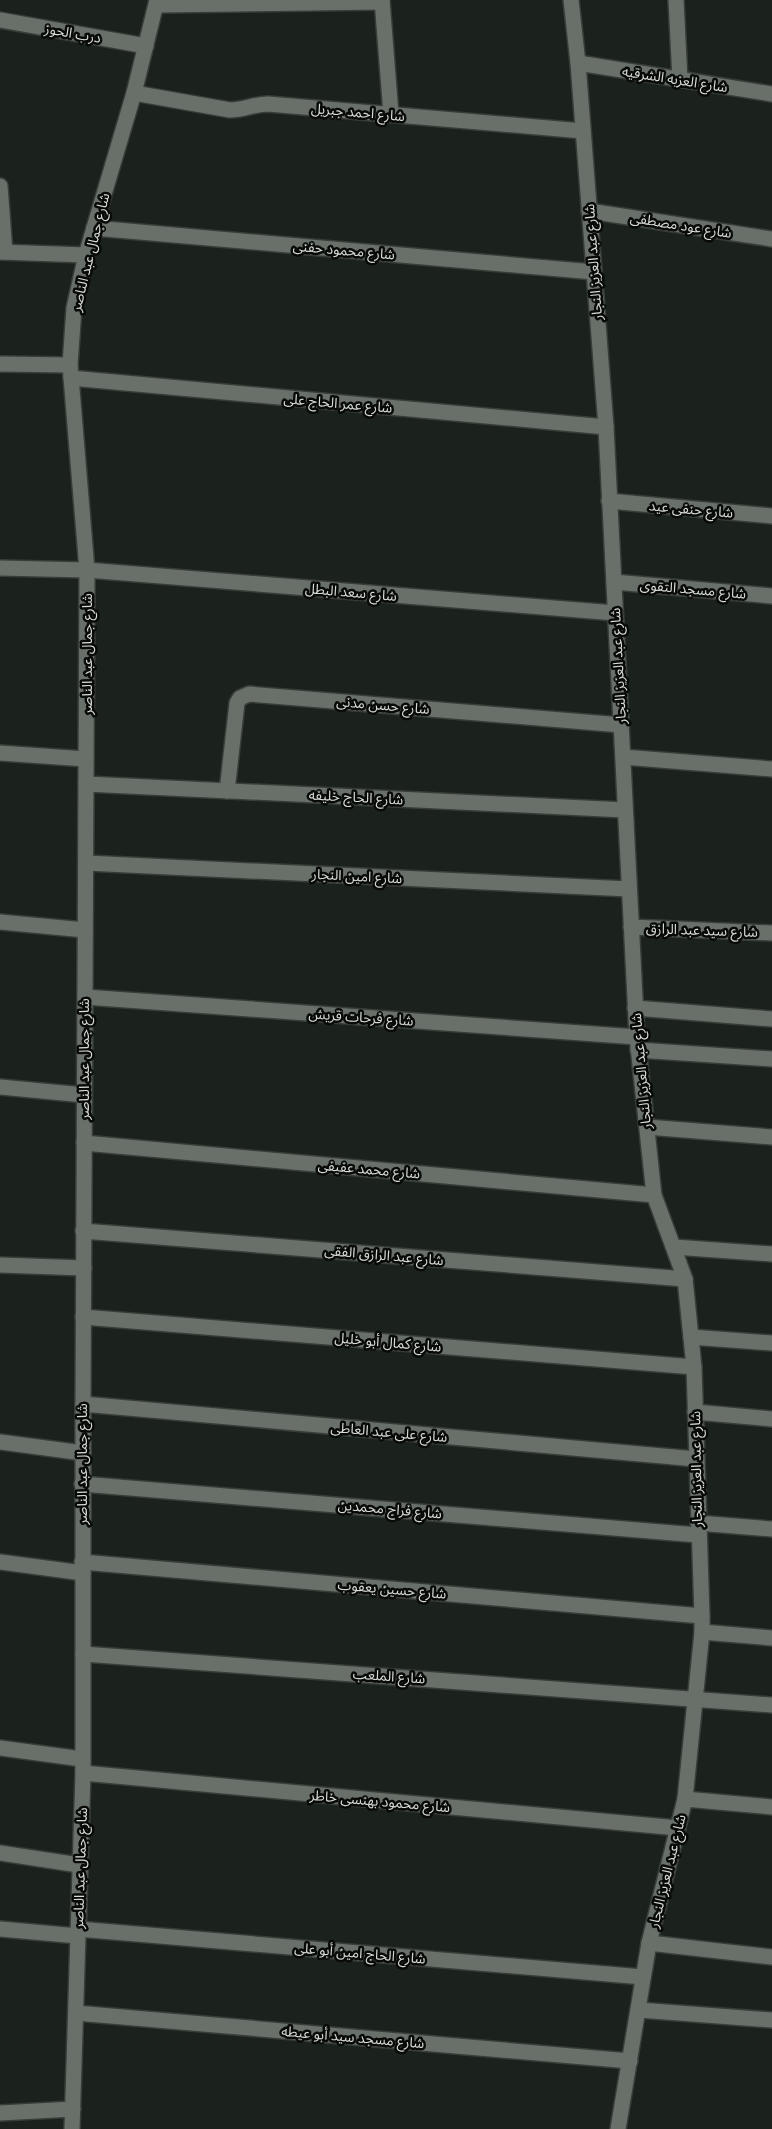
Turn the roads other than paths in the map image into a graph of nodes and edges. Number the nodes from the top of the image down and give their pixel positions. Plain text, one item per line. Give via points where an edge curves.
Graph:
1 (571, 0) edge
2 (676, 0) edge
3 (382, 1) edge
4 (156, 2) edge
5 (0, 20) edge
6 (146, 46) junction
7 (578, 63) junction
8 (680, 80) junction
9 (134, 93) junction
10 (772, 94) edge
11 (391, 114) junction
12 (583, 131) junction
13 (0, 186) edge
14 (589, 211) junction
15 (94, 228) junction
16 (772, 239) edge
17 (3, 252) edge
18 (86, 256) junction
19 (594, 272) junction
20 (0, 364) edge
21 (70, 372) junction
22 (606, 427) junction
23 (609, 501) junction
24 (772, 516) edge
25 (0, 568) edge
26 (88, 570) junction
27 (614, 582) junction
28 (772, 596) edge
29 (615, 613) junction
30 (621, 725) junction
31 (0, 753) edge
32 (623, 757) junction
33 (86, 760) junction
34 (772, 769) edge
35 (86, 784) junction
36 (227, 791) junction
37 (625, 810) junction
38 (86, 863) junction
39 (629, 889) junction
40 (0, 922) edge
41 (631, 927) junction
42 (86, 930) junction
43 (772, 933) edge
44 (85, 998) junction
45 (635, 1008) junction
46 (772, 1019) edge
47 (637, 1043) junction
48 (772, 1059) edge
49 (0, 1086) edge
50 (84, 1095) junction
51 (646, 1127) junction
52 (772, 1137) edge
53 (84, 1143) junction
54 (654, 1195) junction
55 (83, 1231) junction
56 (674, 1247) junction
57 (772, 1254) edge
58 (0, 1264) edge
59 (84, 1268) junction
60 (685, 1279) junction
61 (83, 1317) junction
62 (691, 1336) junction
63 (772, 1343) edge
64 (694, 1367) junction
65 (82, 1404) junction
66 (695, 1412) junction
67 (772, 1419) edge
68 (0, 1442) edge
69 (83, 1453) junction
70 (696, 1459) junction
71 (82, 1484) junction
72 (698, 1529) junction
73 (772, 1529) edge
74 (0, 1562) edge
75 (82, 1567) junction
76 (702, 1616) junction
77 (702, 1632) junction
78 (772, 1638) edge
79 (82, 1654) junction
80 (696, 1698) junction
81 (772, 1705) edge
82 (0, 1748) edge
83 (82, 1766) junction
84 (685, 1799) junction
85 (772, 1808) edge
86 (678, 1828) junction
87 (0, 1853) edge
88 (79, 1865) junction
89 (0, 1929) edge
90 (78, 1932) junction
91 (649, 1943) junction
92 (772, 1957) edge
93 (643, 1977) junction
94 (639, 2010) junction
95 (76, 2013) junction
96 (772, 2020) edge
97 (630, 2061) junction
98 (73, 2109) junction
99 (0, 2113) edge
100 (72, 2129) edge
101 (618, 2129) edge

1 - 7 street, شارع عبد العزيز النجار
2 - 8 street
3 - 4 street
3 - 11 street
4 - 6 street, شارع جمال عبد الناصر
5 - 6 street, درب الحوز
6 - 9 street, شارع جمال عبد الناصر
7 - 8 street, شارع العزبه الشرقيه
7 - 12 street, شارع عبد العزيز النجار
8 - 10 street, شارع العزبه الشرقيه
9 - 11 street, شارع احمد جبريل via 230,110 268,104
9 - 15 street, شارع جمال عبد الناصر
11 - 12 street, شارع احمد جبريل
12 - 14 street, شارع عبد العزيز النجار
13 - 17 street
14 - 16 street, شارع عود مصطفى
14 - 19 street, شارع عبد العزيز النجار
15 - 18 street, شارع جمال عبد الناصر
15 - 19 street, شارع محمود حفنى
17 - 18 street
18 - 21 street, شارع جمال عبد الناصر via 74,308
19 - 22 street, شارع عبد العزيز النجار
20 - 21 street, شارع عمر الحاج على
21 - 22 street, شارع عمر الحاج على
21 - 26 street, شارع جمال عبد الناصر
22 - 23 street, شارع عبد العزيز النجار
23 - 24 street, شارع حنفى عيد
23 - 27 street, شارع عبد العزيز النجار
25 - 26 street, شارع سعد البطل
26 - 29 street, شارع سعد البطل
26 - 33 street, شارع جمال عبد الناصر
27 - 28 street, شارع مسجد التقوى
27 - 29 street, شارع عبد العزيز النجار
29 - 30 street, شارع عبد العزيز النجار
30 - 32 street, شارع عبد العزيز النجار
30 - 36 street, شارع حسن مدنى via 249,694 237,703
31 - 33 street
32 - 34 street
32 - 37 street, شارع عبد العزيز النجار
33 - 35 street, شارع جمال عبد الناصر
35 - 36 street, شارع الحاج خليفه
35 - 38 street, شارع جمال عبد الناصر
36 - 37 street, شارع الحاج خليفه
37 - 39 street, شارع عبد العزيز النجار
38 - 39 street, شارع امين النجار
38 - 42 street, شارع جمال عبد الناصر
39 - 41 street, شارع عبد العزيز النجار
40 - 42 street
41 - 43 street, شارع سيد عبد الرازق
41 - 45 street, شارع عبد العزيز النجار
42 - 44 street, شارع جمال عبد الناصر
44 - 47 street, شارع فرحات قريش
44 - 50 street, شارع جمال عبد الناصر
45 - 46 street
45 - 47 street, شارع عبد العزيز النجار
47 - 48 street, شارع فرحات قريش
47 - 51 street, شارع عبد العزيز النجار
49 - 50 street
50 - 53 street, شارع جمال عبد الناصر
51 - 52 street
51 - 54 street, شارع عبد العزيز النجار
53 - 54 street, شارع محمد عفيفى
53 - 55 street, شارع جمال عبد الناصر
54 - 56 street, شارع عبد العزيز النجار
55 - 59 street, شارع جمال عبد الناصر
55 - 60 street, شارع عبد الرازق الفقى
56 - 57 street
56 - 60 street, شارع عبد العزيز النجار
58 - 59 street
59 - 61 street, شارع جمال عبد الناصر
60 - 62 street, شارع عبد العزيز النجار
61 - 64 street, شارع كمال أبو خليل
61 - 65 street, شارع جمال عبد الناصر
62 - 63 street
62 - 64 street, شارع عبد العزيز النجار
64 - 66 street, شارع عبد العزيز النجار
65 - 69 street, شارع جمال عبد الناصر
65 - 70 street, شارع على عبد العاطى
66 - 67 street
66 - 70 street, شارع عبد العزيز النجار
68 - 69 street
69 - 71 street, شارع جمال عبد الناصر
70 - 72 street, شارع عبد العزيز النجار
71 - 72 street, شارع فراج محمدين
71 - 75 street, شارع جمال عبد الناصر
72 - 73 street, شارع فراج محمدين
72 - 76 street, شارع عبد العزيز النجار
74 - 75 street, شارع حسين يعقوب
75 - 76 street, شارع حسين يعقوب
75 - 79 street, شارع جمال عبد الناصر
76 - 77 street, شارع عبد العزيز النجار
77 - 78 street
77 - 80 street, شارع عبد العزيز النجار
79 - 80 street, شارع الملعب
79 - 83 street, شارع جمال عبد الناصر
80 - 81 street, شارع الملعب
80 - 84 street, شارع عبد العزيز النجار
82 - 83 street, شارع محمود بهنسى خاطر
83 - 86 street, شارع محمود بهنسى خاطر
83 - 88 street, شارع جمال عبد الناصر
84 - 85 street
84 - 86 street, شارع عبد العزيز النجار
86 - 91 street, شارع عبد العزيز النجار
87 - 88 street
88 - 90 street, شارع جمال عبد الناصر
89 - 90 street, شارع الحاج امين أبو على
90 - 93 street, شارع الحاج امين أبو على
90 - 95 street, شارع جمال عبد الناصر
91 - 92 street
91 - 93 street, شارع عبد العزيز النجار
93 - 94 street, شارع عبد العزيز النجار
94 - 96 street
94 - 97 street, شارع عبد العزيز النجار
95 - 97 street, شارع مسجد سيد أبو عيطه
95 - 98 street, شارع جمال عبد الناصر
97 - 101 street, شارع عبد العزيز النجار
98 - 99 street
98 - 100 street, شارع جمال عبد الناصر

